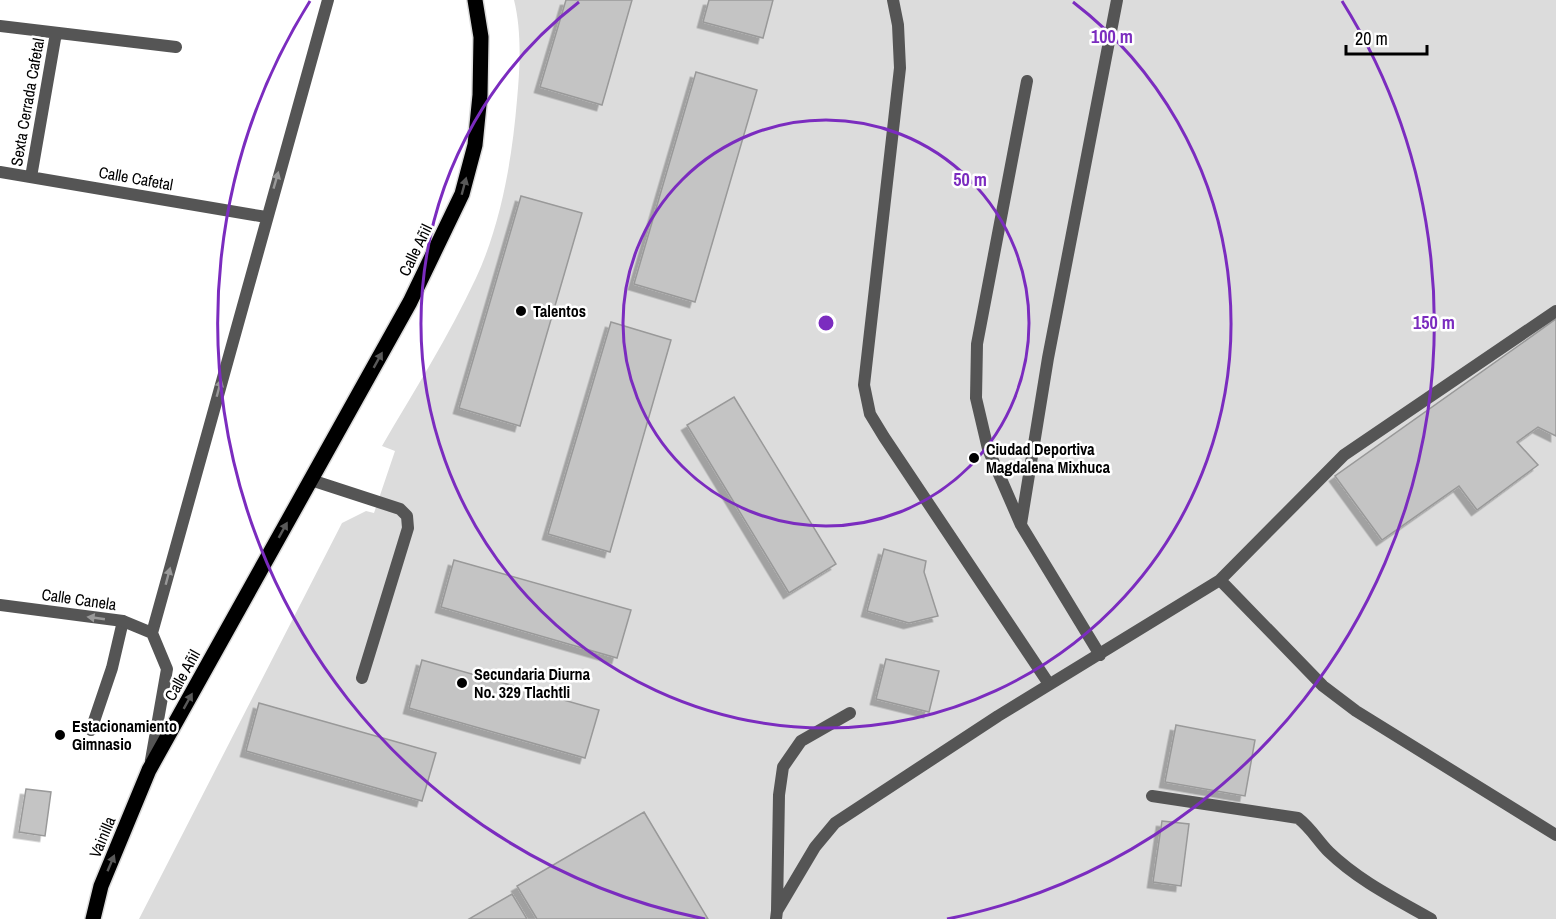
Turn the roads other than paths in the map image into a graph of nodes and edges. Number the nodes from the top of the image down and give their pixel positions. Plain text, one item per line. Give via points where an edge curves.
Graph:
1 (328, 0) edge
2 (475, 0) edge
3 (893, 0) edge
4 (1117, 0) edge
5 (0, 26) edge
6 (56, 33) junction
7 (176, 47) dead end
8 (1027, 81) dead end
9 (0, 172) edge
10 (31, 177) junction
11 (266, 217) junction
12 (1556, 311) edge
13 (311, 480) junction
14 (1021, 525) junction
15 (1220, 580) junction
16 (0, 605) edge
17 (123, 621) junction
18 (152, 633) junction
19 (1100, 655) junction
20 (362, 678) dead end
21 (1049, 684) junction
22 (850, 713) dead end
23 (92, 730) dead end
24 (149, 770) junction
25 (1152, 796) dead end
26 (1556, 835) edge
27 (777, 915) edge
28 (93, 919) edge
29 (1431, 919) edge

11 -> 1 street
13 -> 2 main road, Calle Añil via 410,302 462,194 475,145 480,95 481,37
3 - 21 street via 900,68 864,385 866,401 884,437
4 - 14 street via 1048,358
5 - 6 street
6 - 7 street
6 - 10 street, Sexta Cerrada Cafetal
8 - 14 street via 977,344 976,398 988,449
9 - 10 street, Calle Cafetal
10 - 11 street, Calle Cafetal
18 -> 11 street
12 - 15 street via 1344,455
13 - 20 street via 400,509 407,516 408,528
24 -> 13 main road, Calle Añil
14 - 19 street
15 - 19 street
15 - 26 street via 1323,686 1348,705
17 -> 16 street, Calle Canela
17 - 18 street, Calle Canela
17 - 23 street
18 - 24 street, Calle Añil via 167,669
19 - 21 street
21 - 27 street via 835,823 814,847
22 - 27 street via 801,741 783,767
28 -> 24 main road, Vainilla via 101,886
25 - 29 street via 1298,818 1311,828 1328,852 1368,884

